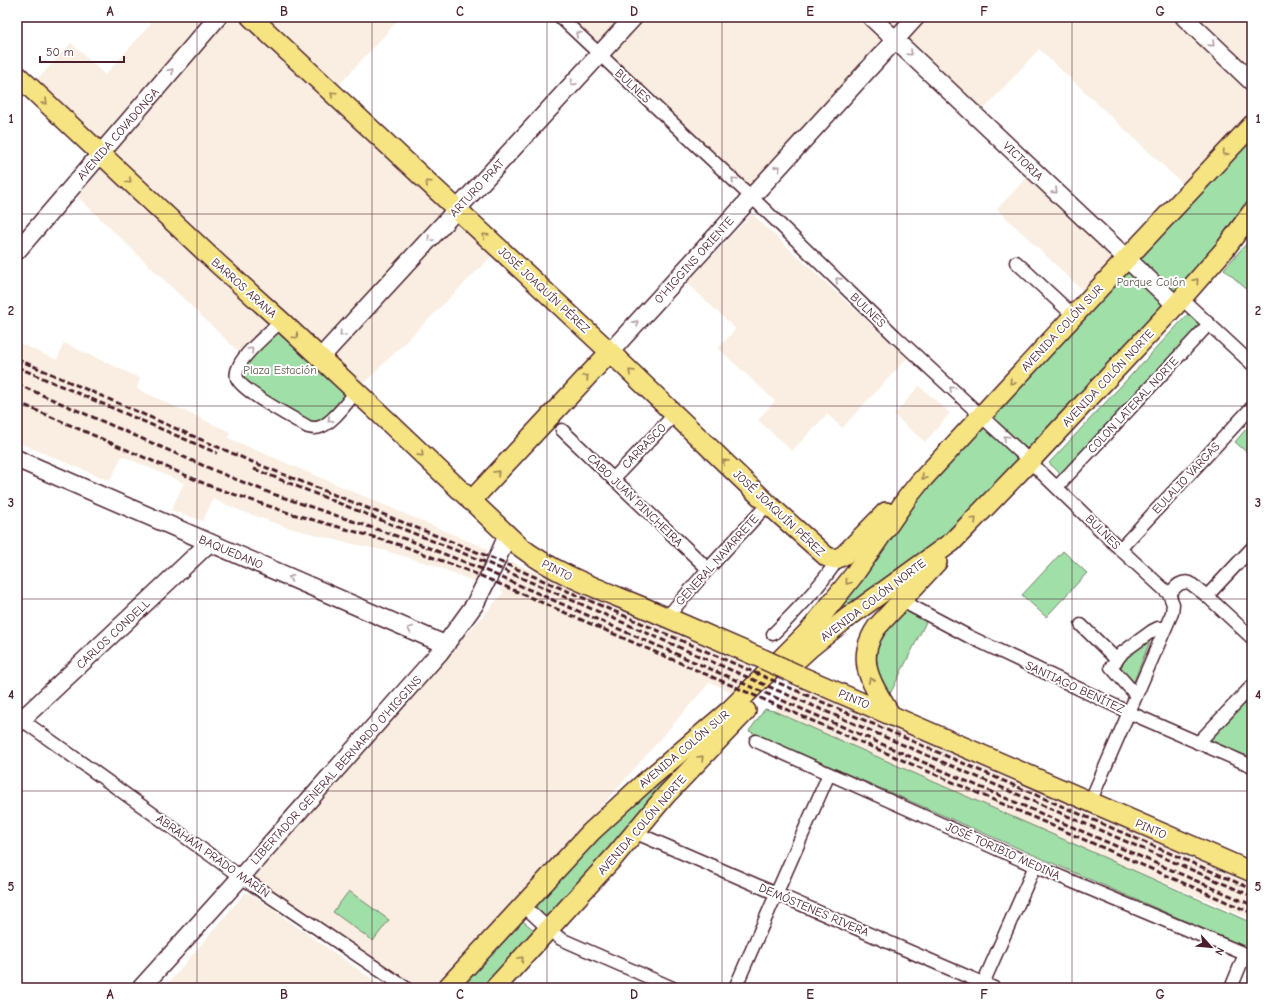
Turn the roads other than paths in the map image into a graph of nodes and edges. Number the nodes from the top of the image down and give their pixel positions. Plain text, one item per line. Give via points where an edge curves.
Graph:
1 (218, 17) edge
2 (251, 17) edge
3 (560, 17) edge
4 (634, 17) edge
5 (871, 17) edge
6 (916, 17) edge
7 (1184, 17) edge
8 (895, 40) junction
9 (600, 54) junction
10 (17, 75) edge
11 (1252, 82) edge
12 (1252, 125) edge
13 (100, 154) junction
14 (751, 197) junction
15 (457, 210) junction
16 (1252, 212) edge
17 (17, 250) edge
18 (1126, 259) junction
19 (1016, 262) dead end
20 (1178, 302) junction
21 (1074, 316) junction
22 (281, 321) junction
23 (1209, 324) junction
24 (610, 352) junction
25 (320, 358) junction
26 (1252, 364) edge
27 (356, 392) junction
28 (1252, 407) edge
29 (675, 414) junction
30 (981, 416) junction
31 (562, 430) dead end
32 (17, 459) edge
33 (1030, 461) junction
34 (613, 478) junction
35 (1057, 486) junction
36 (907, 498) junction
37 (471, 501) junction
38 (768, 504) junction
39 (507, 536) junction
40 (952, 542) junction
41 (209, 543) junction
42 (1252, 548) edge
43 (1120, 549) junction
44 (838, 559) junction
45 (708, 569) junction
46 (1207, 596) junction
47 (1171, 599) junction
48 (902, 601) junction
49 (667, 617) junction
50 (1081, 625) dead end
51 (1165, 628) junction
52 (773, 634) dead end
53 (1252, 638) edge
54 (446, 645) junction
55 (1117, 660) junction
56 (1252, 686) edge
57 (1136, 694) junction
58 (1128, 712) junction
59 (890, 714) junction
60 (19, 722) edge
61 (756, 741) dead end
62 (1198, 743) junction
63 (1252, 766) edge
64 (829, 774) junction
65 (1090, 802) junction
66 (634, 832) junction
67 (1035, 866) junction
68 (1252, 872) edge
69 (242, 877) junction
70 (776, 894) junction
71 (524, 906) junction
72 (549, 930) junction
73 (1249, 956) edge
74 (986, 986) edge
75 (141, 988) edge
76 (406, 988) edge
77 (447, 988) edge
78 (495, 988) edge
79 (673, 988) edge
80 (735, 988) edge
81 (1231, 988) edge

13 -> 1 street, AVENIDA COVADONGA
15 -> 2 main road, JOSÉ JOAQUÍN PÉREZ
9 -> 3 street, BULNES
4 - 9 street, ARTURO PRAT
5 - 8 street, VICTORIA
6 - 8 street, O'HIGGINS ORIENTE
7 -> 11 street
14 -> 8 street, O'HIGGINS ORIENTE
8 -> 18 street, VICTORIA
14 -> 9 street, BULNES
9 -> 15 street, ARTURO PRAT
10 -> 13 main road, BARROS ARANA
12 -> 18 main road, AVENIDA COLÓN SUR
13 - 17 street, AVENIDA COVADONGA
13 -> 22 main road, BARROS ARANA
24 -> 14 street, O'HIGGINS ORIENTE
30 -> 14 street, BULNES
24 -> 15 main road, JOSÉ JOAQUÍN PÉREZ
15 -> 25 street, ARTURO PRAT
20 -> 16 main road, AVENIDA COLÓN NORTE via 1225,248
18 - 20 street, VICTORIA
18 - 21 main road, AVENIDA COLÓN SUR
19 - 21 street
20 - 23 street
20 - 33 main road, AVENIDA COLÓN NORTE
21 -> 30 main road, AVENIDA COLÓN SUR
22 -> 25 main road, BARROS ARANA
27 -> 22 street via 328,423 313,428 242,385 236,376 240,364
23 - 26 street
23 - 35 street, COLON LATERAL NORTE
29 -> 24 main road, JOSÉ JOAQUÍN PÉREZ
37 -> 24 main road, O'HIGGINS ORIENTE
25 - 27 main road, BARROS ARANA
27 -> 37 main road, BARROS ARANA
28 - 43 street, EULALIO VARGAS
29 - 34 street, CARRASCO
38 -> 29 main road, JOSÉ JOAQUÍN PÉREZ
33 -> 30 street, BULNES
30 -> 36 main road, AVENIDA COLÓN SUR
31 - 34 street, CABO JUAN PINCHEIRA
32 - 41 street, BAQUEDANO
33 - 35 street, BULNES
40 -> 33 main road, AVENIDA COLÓN NORTE
34 - 45 street, CABO JUAN PINCHEIRA
35 - 43 street, BULNES
36 - 44 main road, AVENIDA COLÓN SUR via 896,503
36 -> 71 main road, AVENIDA COLÓN SUR via 853,576 810,630 730,710 601,823
37 - 39 main road, PINTO
38 - 44 main road, JOSÉ JOAQUÍN PÉREZ via 827,556
38 - 45 street, GENERAL NAVARRETE
39 - 49 main road, PINTO via 550,567
39 - 54 street, LIBERTADOR GENERAL BERNARDO O'HIGGINS via 475,604
40 - 48 main road via 937,563
66 -> 40 main road, AVENIDA COLÓN NORTE via 666,795 811,647
54 -> 41 street, BAQUEDANO
41 - 60 street, CARLOS CONDELL
42 - 46 street
43 - 47 street, BULNES
44 - 52 street, AVENIDA COLÓN SUR via 822,583
45 - 49 street, GENERAL NAVARRETE
46 - 47 street via 1187,582 1180,583
46 - 53 street
47 - 51 street via 1172,613
48 - 58 street, SANTIAGO BENÍTEZ via 968,636
59 -> 48 main road via 867,671 865,654 873,633
49 - 59 main road, PINTO, bridge
50 - 55 street
51 - 55 street via 1152,630 1123,652
51 - 57 street
54 - 69 street, LIBERTADOR GENERAL BERNARDO O'HIGGINS
55 - 57 street via 1111,667
56 - 62 street
57 - 58 street
58 - 62 street, SANTIAGO BENÍTEZ
58 - 65 street
59 - 65 main road, PINTO
60 - 69 street, ABRAHAM PRADO MARÍN
61 - 64 street, JOSÉ TORIBIO MEDINA
62 - 63 street, SANTIAGO BENÍTEZ
64 - 67 street, JOSÉ TORIBIO MEDINA
64 - 70 street
65 - 68 main road, PINTO
66 - 70 street, DEMÓSTENES RIVERA
66 - 72 main road, AVENIDA COLÓN NORTE
67 - 73 street, JOSÉ TORIBIO MEDINA
67 - 74 street
69 - 75 street, LIBERTADOR GENERAL BERNARDO O'HIGGINS
69 - 76 street, ABRAHAM PRADO MARÍN
70 - 74 street, DEMÓSTENES RIVERA
70 - 80 street
71 - 72 street
71 - 77 main road, AVENIDA COLÓN SUR
78 -> 72 main road, AVENIDA COLÓN NORTE
72 - 79 street via 566,941
73 - 81 street

